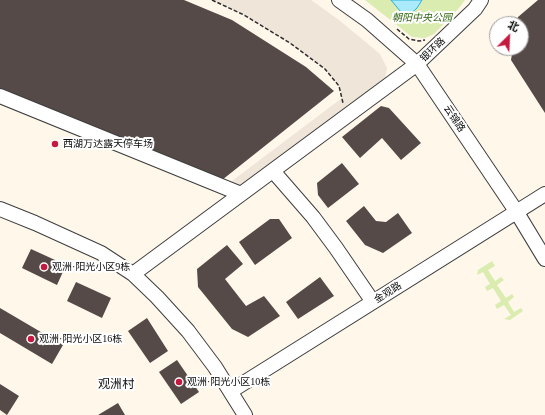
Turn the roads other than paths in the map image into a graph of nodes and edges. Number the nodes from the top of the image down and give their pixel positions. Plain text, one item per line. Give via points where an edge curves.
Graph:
1 (339, 0) edge
2 (481, 0) edge
3 (417, 64) junction
4 (0, 96) edge
5 (274, 170) junction
6 (241, 194) junction
7 (545, 194) edge
8 (0, 209) edge
9 (516, 212) junction
10 (545, 259) edge
11 (133, 274) junction
12 (373, 302) junction
13 (231, 391) junction
14 (245, 415) edge

1 - 3 street, 云锦路 via 367,20
2 - 3 street, 银环路 via 475,9
3 - 5 street, 银环路
3 - 9 street, 云锦路
4 - 6 street
5 - 6 street, 银环路
5 - 12 street via 313,217
6 - 11 street, 银环路
7 - 9 street, 金观路
8 - 11 street via 101,253
9 - 10 street, 云锦路
9 - 12 street, 金观路
11 - 13 street via 188,332 216,367
12 - 13 street, 金观路
13 - 14 street

